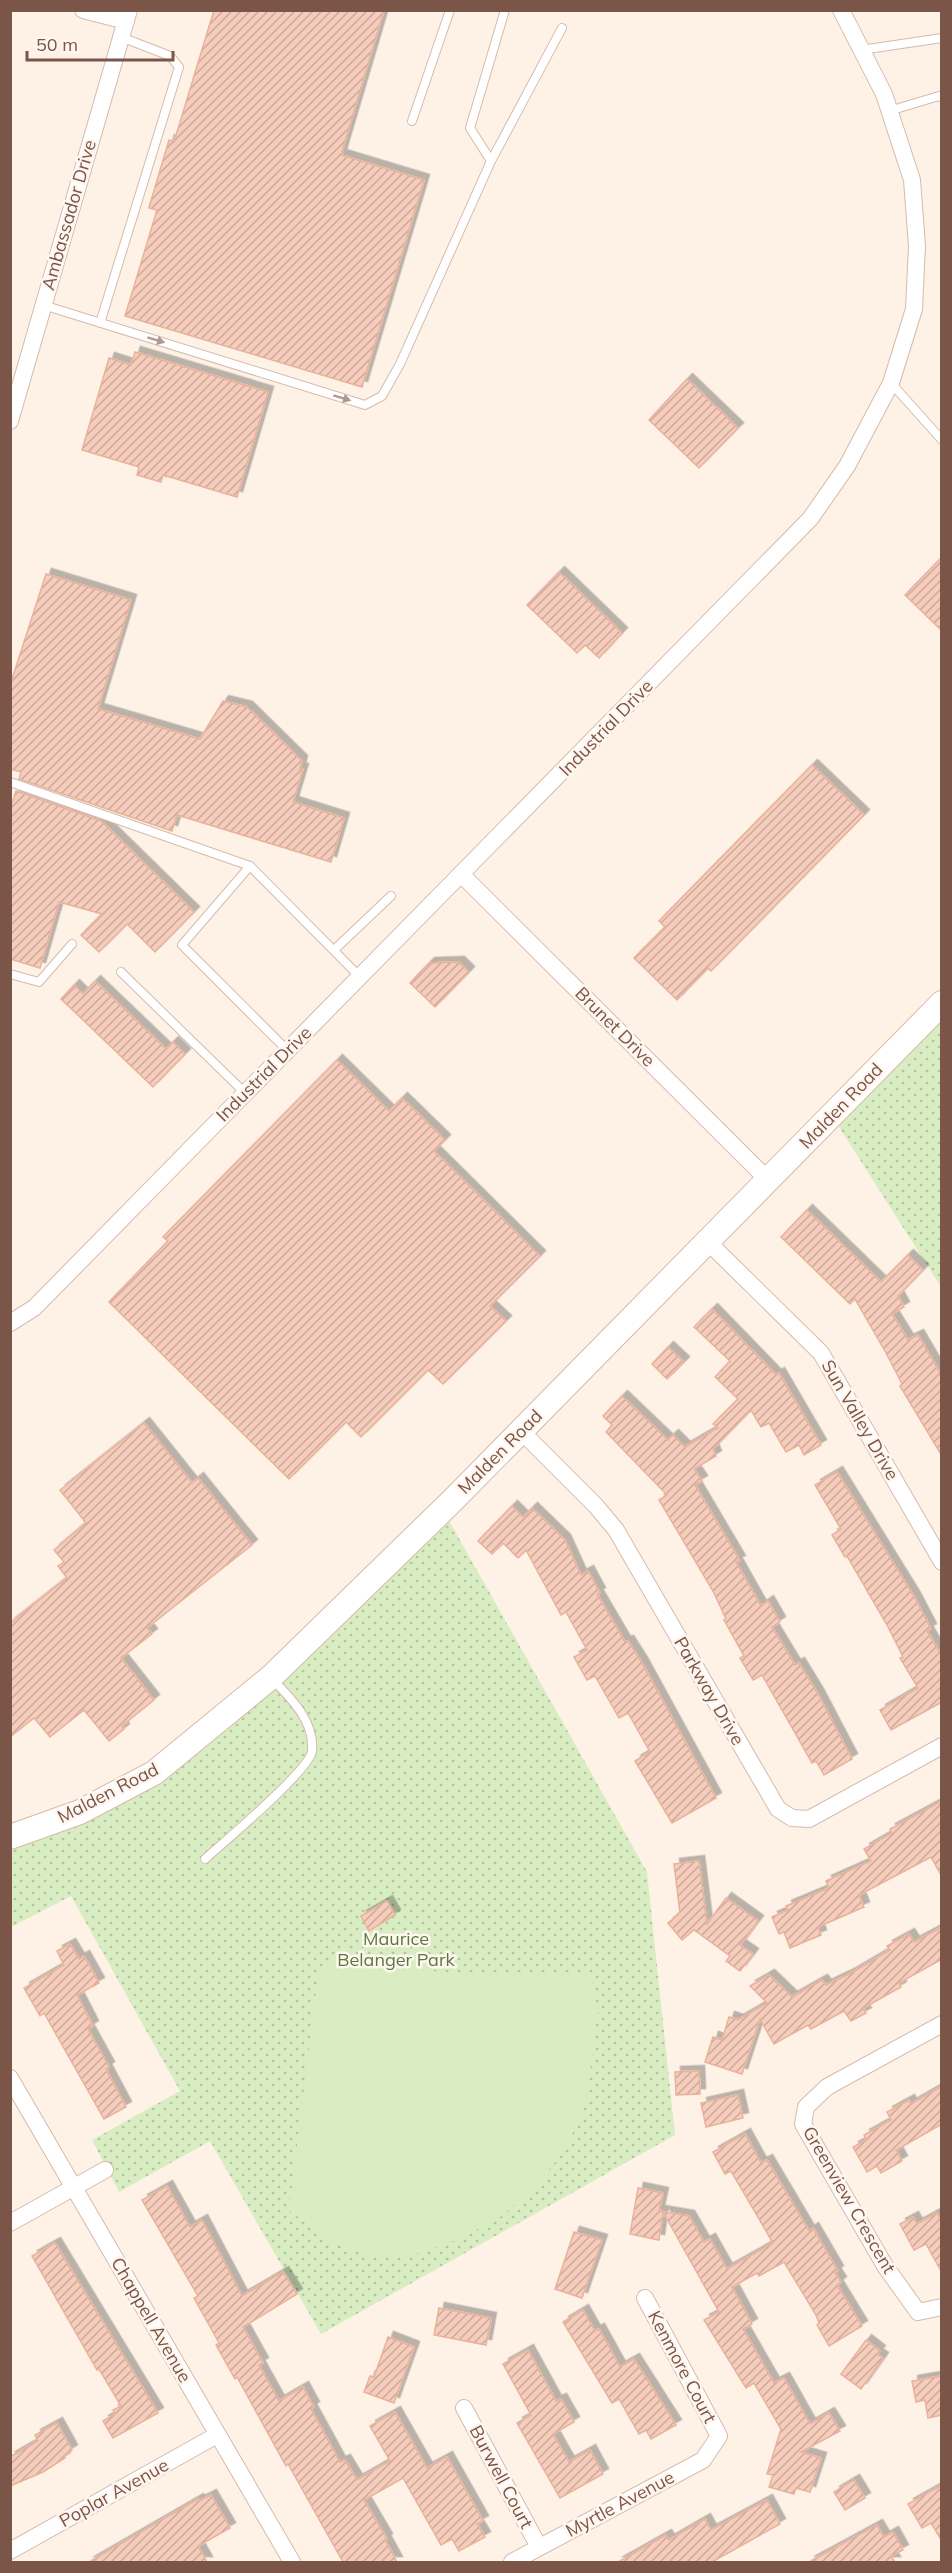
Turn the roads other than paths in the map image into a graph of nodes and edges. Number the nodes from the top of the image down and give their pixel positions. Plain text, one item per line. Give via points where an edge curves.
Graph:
1 (83, 10) edge
2 (450, 10) edge
3 (505, 10) edge
4 (841, 10) edge
5 (126, 23) edge
6 (562, 28) dead end
7 (942, 38) edge
8 (861, 50) junction
9 (942, 98) edge
10 (889, 111) junction
11 (412, 121) dead end
12 (491, 161) junction
13 (43, 305) junction
14 (100, 323) junction
15 (891, 383) junction
16 (10, 421) edge
17 (942, 440) edge
18 (10, 782) edge
19 (250, 866) junction
20 (461, 874) junction
21 (391, 896) dead end
22 (72, 944) dead end
23 (334, 950) junction
24 (121, 972) dead end
25 (10, 974) edge
26 (360, 977) junction
27 (942, 1003) edge
28 (288, 1051) junction
29 (245, 1093) junction
30 (768, 1180) junction
31 (708, 1242) junction
32 (10, 1323) edge
33 (521, 1431) junction
34 (942, 1562) edge
35 (271, 1677) junction
36 (942, 1746) edge
37 (10, 1837) edge
38 (205, 1859) dead end
39 (942, 2024) edge
40 (10, 2078) edge
41 (105, 2170) dead end
42 (75, 2187) junction
43 (10, 2223) edge
44 (645, 2298) dead end
45 (942, 2307) edge
46 (464, 2408) dead end
47 (217, 2435) junction
48 (719, 2436) joint
49 (539, 2547) junction
50 (10, 2552) edge
51 (292, 2562) edge
52 (512, 2562) edge

1 - 5 street
2 - 11 lane
3 - 12 lane via 470,128
4 - 8 street, Industrial Drive
5 - 13 street, Ambassador Drive
5 - 14 lane via 179,67
6 - 12 lane
7 - 8 lane
8 - 10 street, Industrial Drive
9 - 10 lane
10 - 15 street, Industrial Drive via 912,180 917,246 914,309
14 -> 12 lane via 366,405 382,396 400,364
13 - 14 lane
13 - 16 street, Ambassador Drive
15 - 17 lane
15 - 20 street, Industrial Drive via 847,466 810,519
18 - 19 lane
19 - 23 lane
19 - 28 lane via 182,945
20 - 26 street, Industrial Drive
20 - 30 street, Brunet Drive
21 - 23 lane
22 - 25 lane via 39,981
23 - 26 lane
24 - 29 lane
26 - 28 street, Industrial Drive
27 - 30 main road, Malden Road
28 - 29 street, Industrial Drive
29 - 32 street, Industrial Drive via 34,1308
30 - 31 main road, Malden Road
31 - 33 main road, Malden Road
31 - 34 street, Sun Valley Drive via 821,1353
33 - 35 main road, Malden Road
33 - 36 street, Parkway Drive via 616,1530 778,1809 792,1818 809,1820
35 - 37 main road, Malden Road via 154,1773 80,1812
35 - 38 lane via 300,1708 312,1752 278,1792
39 - 45 street, Greenview Crescent via 827,2088 806,2107 803,2124 885,2266 918,2312
40 - 42 street, Chappell Avenue
41 - 42 street
42 - 43 street
42 - 47 street, Chappell Avenue
44 - 48 street, Kenmore Court
46 - 49 street, Burwell Court
47 - 50 street, Poplar Avenue
47 - 51 street, Chappell Avenue
48 - 49 street, Myrtle Avenue via 703,2460
49 - 52 street, Myrtle Avenue

